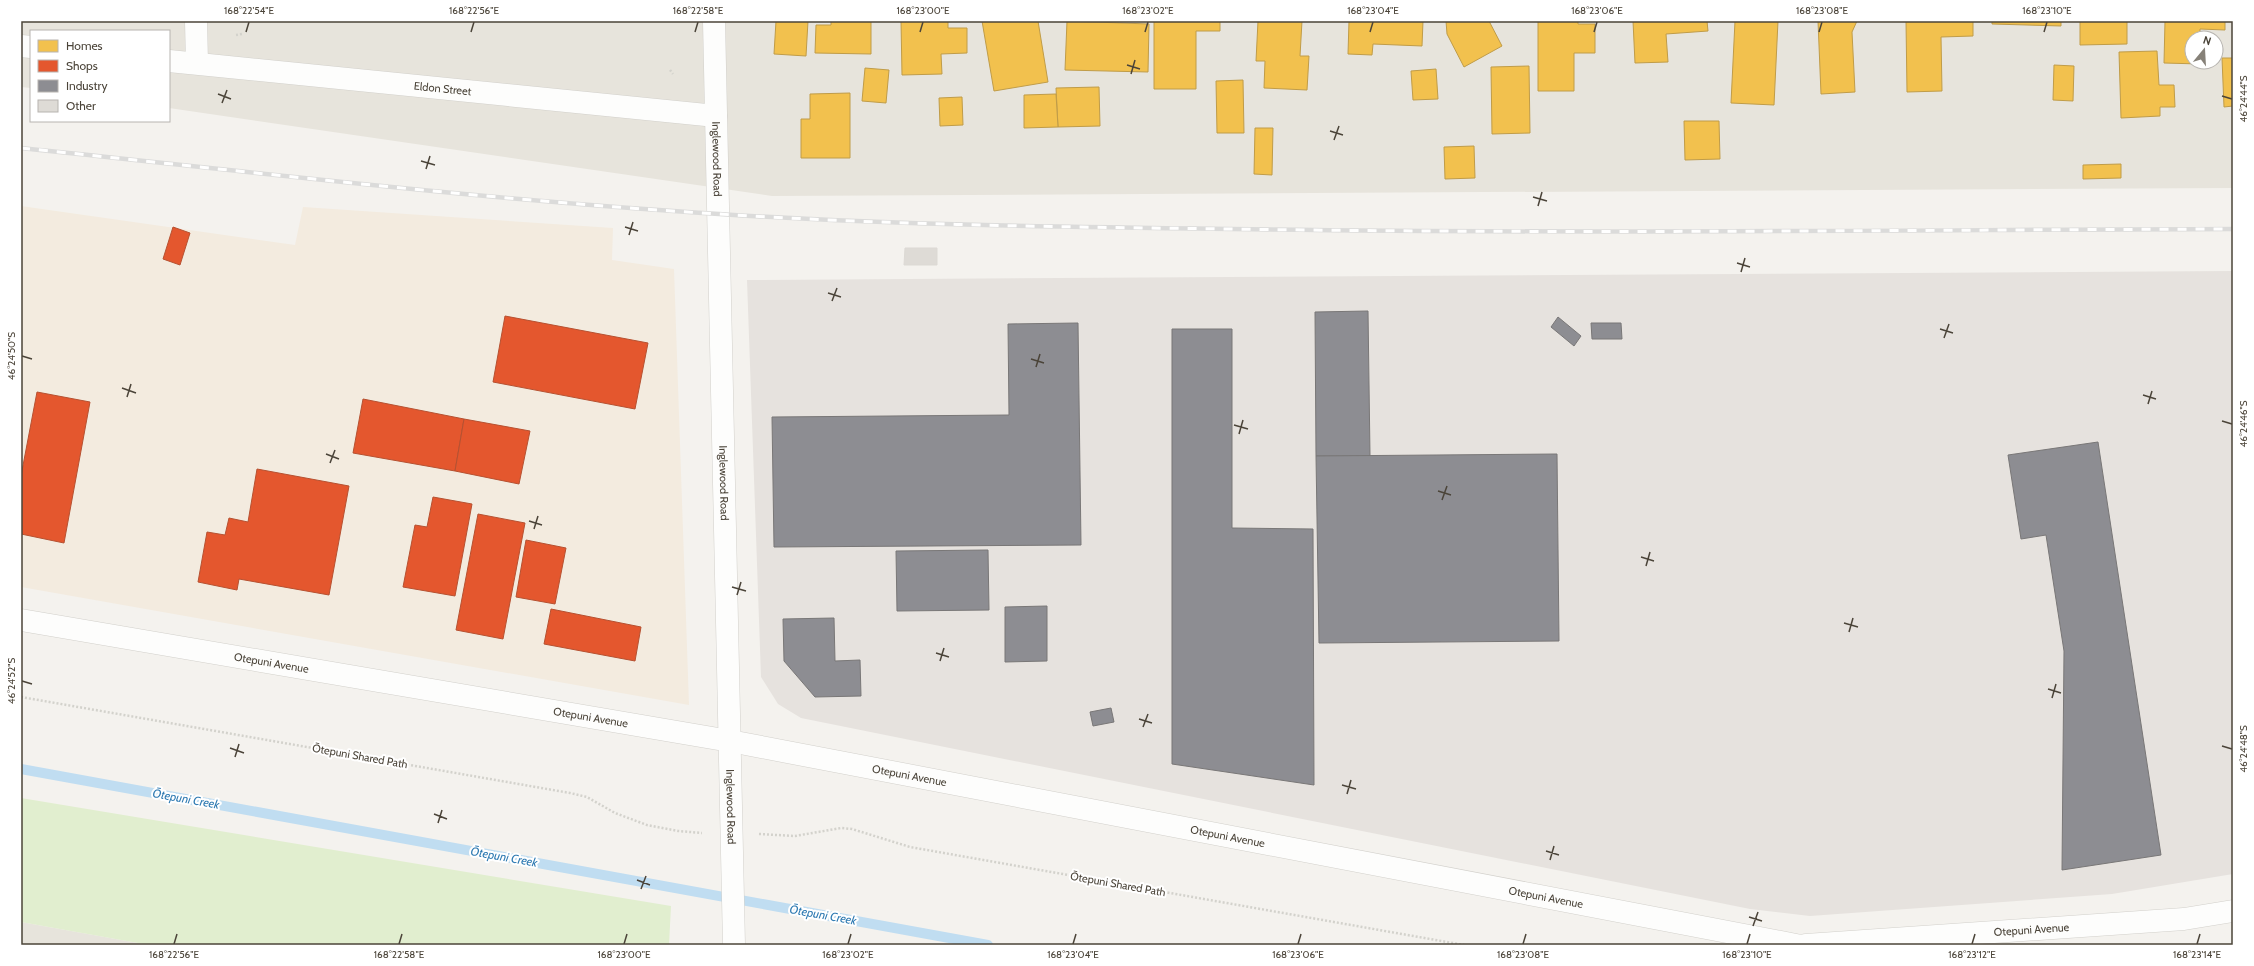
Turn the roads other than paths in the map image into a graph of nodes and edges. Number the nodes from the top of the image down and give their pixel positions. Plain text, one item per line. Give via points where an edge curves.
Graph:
1 (196, 21) edge
2 (714, 21) edge
3 (170, 61) edge
4 (197, 63) junction
5 (716, 116) junction
6 (21, 620) edge
7 (730, 742) junction
8 (2233, 911) edge
9 (734, 945) edge
10 (1796, 945) edge
11 (1806, 945) edge

1 - 4 street
2 - 5 street, Inglewood Road
3 - 4 street, Eldon Street
4 - 5 street, Eldon Street
5 - 7 street, Inglewood Road
6 - 7 street, Otepuni Avenue
7 - 9 street, Inglewood Road
7 - 10 street, Otepuni Avenue
8 - 11 street, Otepuni Avenue via 2184,918

